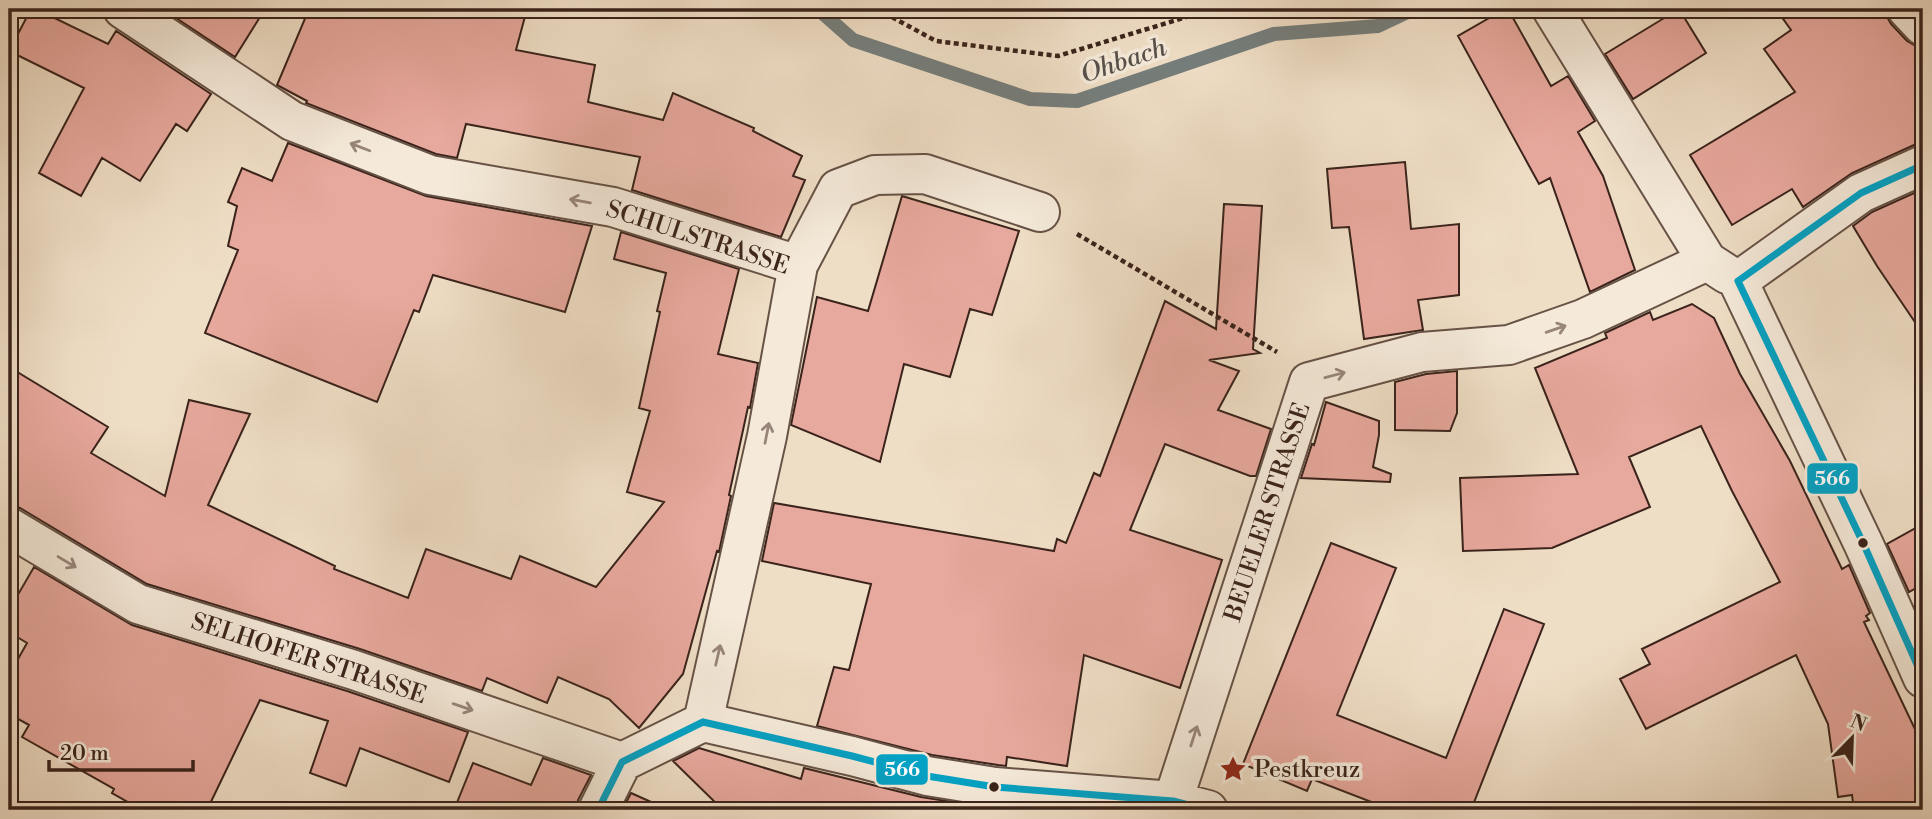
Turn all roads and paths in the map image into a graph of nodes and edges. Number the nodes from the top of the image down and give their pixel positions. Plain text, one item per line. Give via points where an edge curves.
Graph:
1 (123, 9) edge
2 (877, 9) edge
3 (1213, 9) edge
4 (1552, 9) edge
5 (1908, 9) edge
6 (1923, 26) edge
7 (1923, 165) edge
8 (1040, 212) joint
9 (798, 265) junction
10 (1722, 271) junction
11 (1309, 382) junction
12 (9, 527) edge
13 (1923, 678) edge
14 (703, 722) junction
15 (622, 762) junction
16 (1190, 806) edge
17 (598, 810) edge

9 -> 1 street, SCHULSTRASSE via 613,207 430,175 292,121
2 - 3 path via 936,41 1058,56
4 - 10 street
5 - 6 street
7 - 10 street, BEUELER STRASSE via 1861,193
8 - 9 street via 925,174 875,175 838,189
8 - 11 path via 1291,360
14 -> 9 street, SCHULSTRASSE via 767,436
11 -> 10 street, BEUELER STRASSE via 1422,352 1509,345
10 - 13 street via 1864,545
16 -> 11 street, BEUELER STRASSE
12 -> 15 street, SELHOFER STRASSE via 138,604 354,670
14 - 15 street
14 - 16 street via 995,788
15 - 17 street

